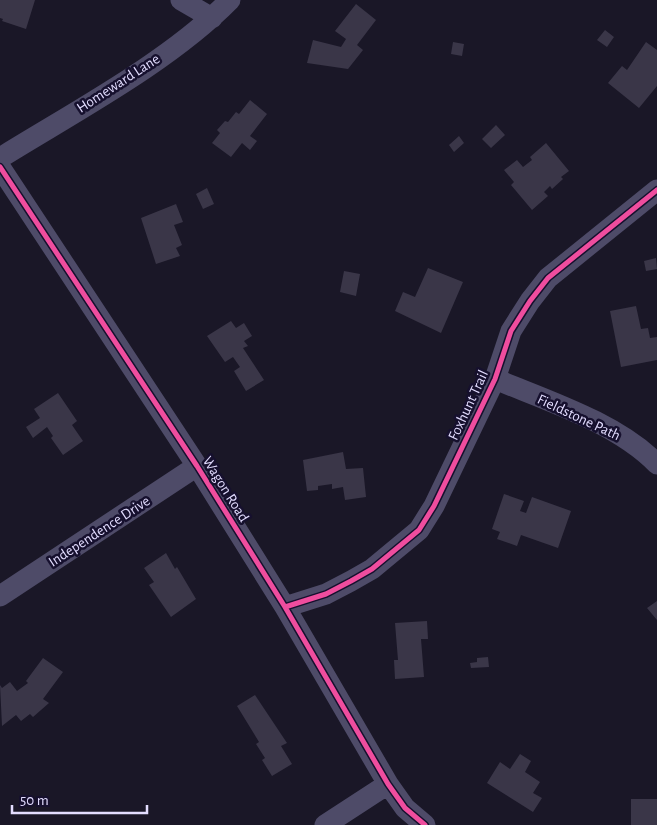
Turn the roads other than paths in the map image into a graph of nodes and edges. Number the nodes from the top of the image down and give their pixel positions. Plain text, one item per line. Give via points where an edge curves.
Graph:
1 (181, 0) edge
2 (230, 0) edge
3 (212, 18) junction
4 (0, 158) edge
5 (0, 167) edge
6 (657, 190) edge
7 (495, 379) junction
8 (657, 464) edge
9 (197, 466) junction
10 (0, 596) edge
11 (286, 607) junction
12 (388, 784) junction
13 (325, 825) edge
14 (425, 825) edge

1 - 3 street
2 - 3 street, Homeward Lane
3 - 4 street, Homeward Lane via 160,57
5 - 9 street, Wagon Road
6 - 7 street, Foxhunt Trail via 548,278 511,331
7 - 8 street, Fieldstone Path via 569,409 631,441
7 - 11 street, Foxhunt Trail via 434,506 419,530 372,569 326,594
9 - 10 street, Independence Drive
9 - 11 street, Wagon Road
11 - 12 street, Wagon Road
12 - 13 street
12 - 14 street, Wagon Road via 405,808

